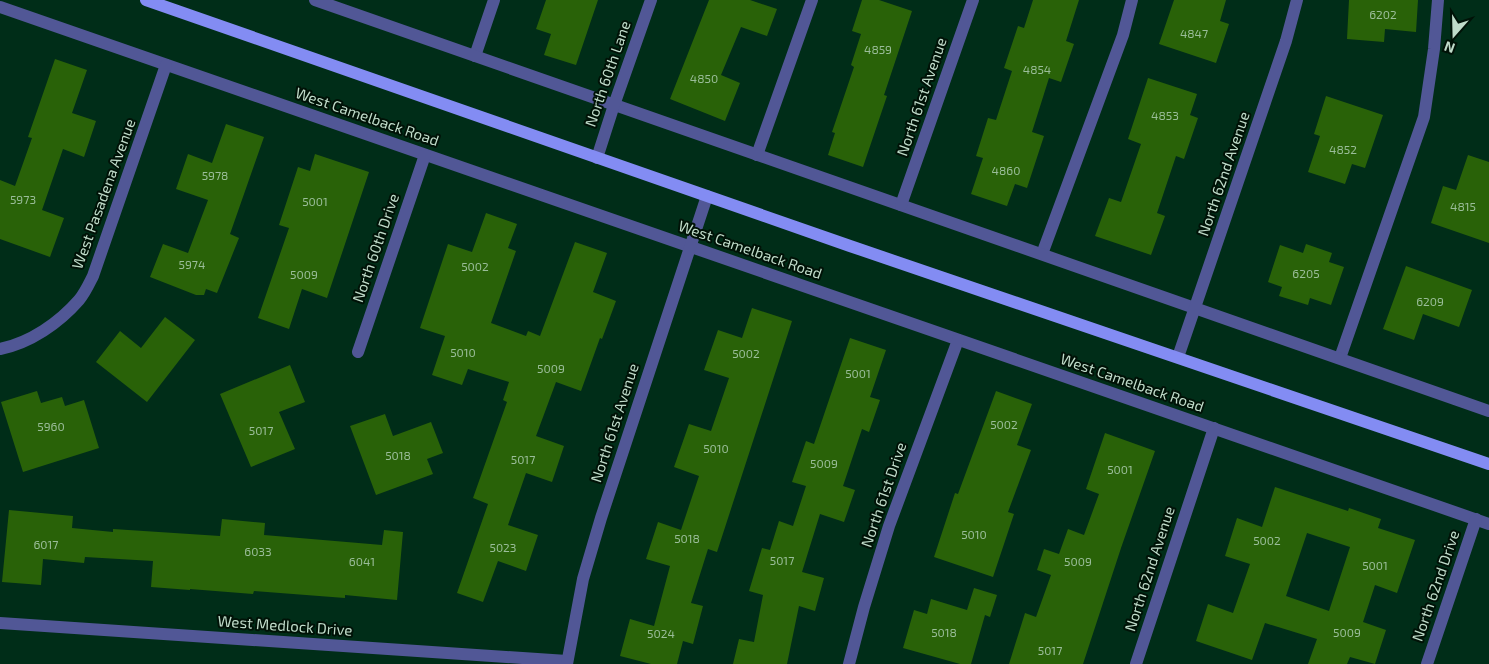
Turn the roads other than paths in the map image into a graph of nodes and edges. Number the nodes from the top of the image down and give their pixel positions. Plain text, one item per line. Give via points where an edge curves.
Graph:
1 (146, 0) edge
2 (315, 0) edge
3 (494, 0) edge
4 (651, 0) edge
5 (812, 0) edge
6 (973, 0) edge
7 (1132, 0) edge
8 (1297, 0) edge
9 (1438, 0) edge
10 (330, 2) edge
11 (0, 7) edge
12 (474, 56) junction
13 (166, 65) junction
14 (614, 105) junction
15 (425, 154) junction
16 (757, 155) junction
17 (597, 158) junction
18 (707, 196) junction
19 (901, 205) junction
20 (689, 246) junction
21 (1042, 254) junction
22 (1196, 308) junction
23 (958, 340) junction
24 (0, 349) edge
25 (358, 352) dead end
26 (1178, 357) junction
27 (1340, 358) junction
28 (1488, 407) edge
29 (1214, 428) junction
30 (1489, 464) edge
31 (1476, 519) junction
32 (1489, 524) edge
33 (0, 623) edge
34 (567, 662) edge
35 (849, 664) edge
36 (1136, 664) edge
37 (1427, 664) edge

1 - 17 main road
2 - 10 street
3 - 12 street
4 - 14 street, North 60th Lane
5 - 16 street
6 - 19 street, North 61st Avenue
7 - 21 street via 1123,35
8 - 22 street, North 62nd Avenue
9 - 27 street via 1424,117
10 - 12 street
11 - 13 street, West Camelback Road
12 - 14 street
13 - 15 street, West Camelback Road
13 - 24 street, West Pasadena Avenue via 93,276 80,299 36,336
14 - 16 street
14 - 17 street, North 60th Lane
15 - 20 street, West Camelback Road
15 - 25 street, North 60th Drive
16 - 19 street
17 - 18 main road
18 - 20 street, North 61st Avenue
18 - 26 main road
19 - 21 street
20 - 23 street, West Camelback Road
20 - 34 street, North 61st Avenue via 583,579
21 - 22 street
22 - 26 street, North 62nd Avenue
22 - 27 street
23 - 29 street, West Camelback Road
23 - 35 street, North 61st Drive via 889,526
26 - 30 main road
27 - 28 street
29 - 31 street, West Camelback Road
29 - 36 street, North 62nd Avenue
31 - 32 street, West Camelback Road
31 - 37 street, North 62nd Drive
33 - 34 street, West Medlock Drive

